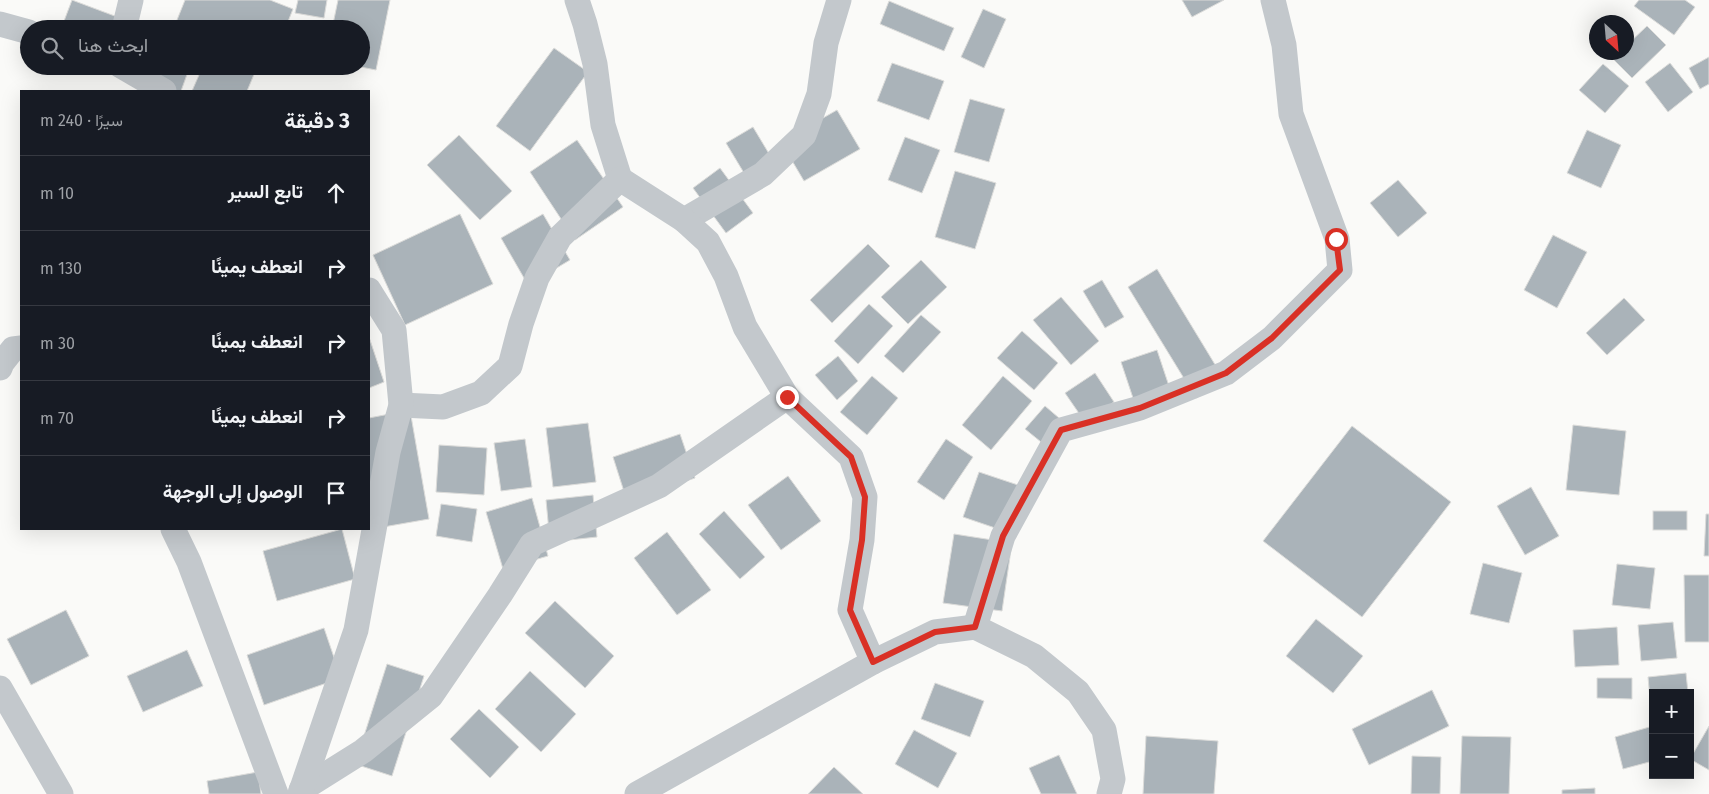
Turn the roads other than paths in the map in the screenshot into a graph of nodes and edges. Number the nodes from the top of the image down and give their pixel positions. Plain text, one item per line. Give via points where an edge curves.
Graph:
1 (131, 0) edge
2 (577, 0) edge
3 (591, 0) edge
4 (840, 0) edge
5 (1273, 0) edge
6 (126, 20) edge
7 (0, 24) edge
8 (585, 24) junction
9 (20, 30) edge
10 (136, 75) edge
11 (162, 90) edge
12 (620, 179) junction
13 (684, 220) junction
14 (370, 292) edge
15 (20, 348) edge
16 (0, 368) edge
17 (787, 397) junction
18 (402, 406) junction
19 (173, 530) edge
20 (975, 627) junction
21 (873, 662) junction
22 (0, 688) edge
23 (301, 792) edge
24 (61, 794) edge
25 (276, 794) edge
26 (637, 794) edge
27 (1109, 794) edge

1 - 6 street
2 - 8 street
3 - 8 street
4 - 13 street via 826,43 819,94 804,135 763,174
5 - 20 street via 1284,45 1291,114 1336,239 1340,270 1272,338 1226,373 1140,408 1061,430 1003,536
7 - 9 street
8 - 12 street via 595,64 603,125
10 - 11 street
12 - 13 street
12 - 18 street via 560,237 537,278 510,366 482,393 443,407
13 - 17 street via 708,242 726,276 745,327
14 - 18 street via 394,330
15 - 16 street via 13,349
17 - 21 street via 851,457 865,497 862,540 850,610
17 - 23 street via 659,486 532,544 431,696 363,751
18 - 23 street via 388,452 356,630
19 - 25 street via 189,562
20 - 21 street via 935,632
20 - 27 street via 1034,656 1078,692 1104,730 1113,779
21 - 26 street
22 - 24 street

